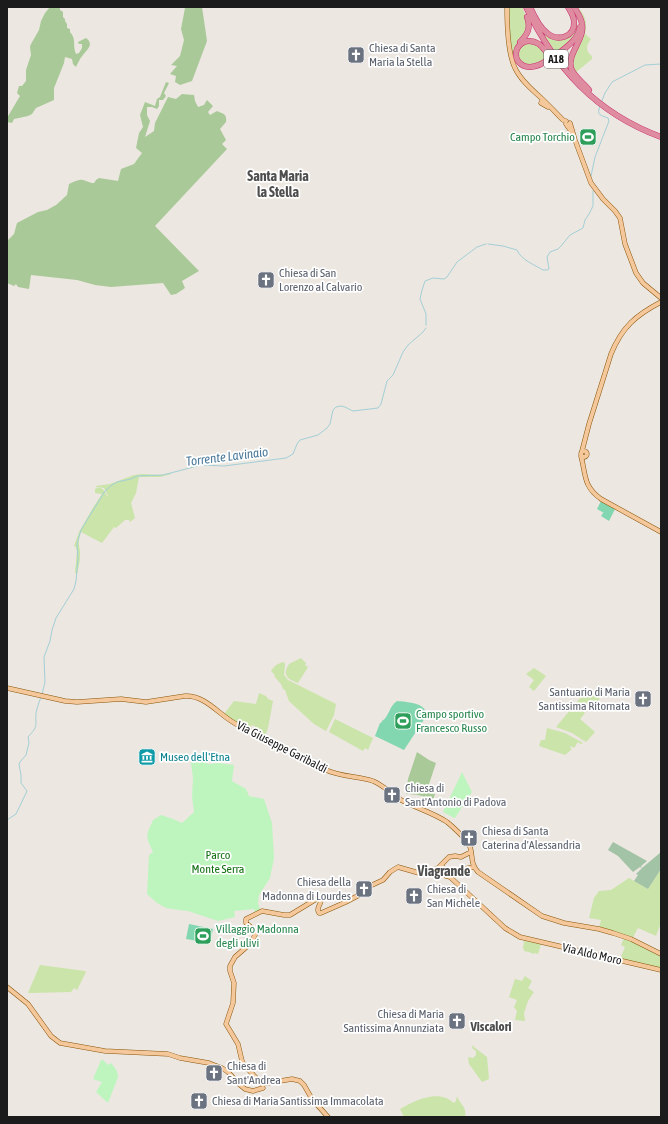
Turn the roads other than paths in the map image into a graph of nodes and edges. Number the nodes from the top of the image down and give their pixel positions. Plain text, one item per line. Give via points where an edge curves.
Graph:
1 (527, 7) edge
2 (572, 7) edge
3 (507, 8) edge
4 (549, 59) junction
5 (581, 84) junction
6 (588, 90) junction
7 (601, 102) junction
8 (661, 135) edge
9 (660, 299) edge
10 (661, 532) edge
11 (7, 688) edge
12 (471, 852) junction
13 (440, 866) junction
14 (474, 867) junction
15 (450, 877) junction
16 (661, 954) edge
17 (661, 970) edge
18 (7, 987) edge
19 (261, 1085) junction
20 (328, 1117) edge

1 - 2 highway via 545,32 560,38 569,34 574,27
1 - 4 highway via 529,27 516,47 516,60 530,69
1 - 5 highway, A18 via 547,47 558,62
1 - 6 highway, A18 via 553,52
2 - 4 highway, bridge via 579,22 579,32 572,43
2 - 5 highway via 580,19 582,28 570,59 570,66
3 - 9 main road via 509,50 517,72 543,102 567,123 588,179 618,215 636,273
4 - 5 highway via 535,66 526,67 516,55 520,45 525,41 538,43 574,82
5 - 6 highway
5 - 7 highway, A18
6 - 7 highway, A18
7 - 8 highway, A18 via 630,122
9 - 10 main road via 633,320 616,343 589,424 583,465 586,482 595,495
11 - 12 main road, Via Giuseppe Garibaldi via 77,702 121,699 144,702 185,696 197,698 235,724 259,734 294,755 328,771 374,782 400,799 445,821 468,843
12 - 13 main road via 461,857 448,858
12 - 14 main road, Via Giuseppe Garibaldi
13 - 15 main road, Via Aldo Moro via 446,876
13 - 19 main road via 422,873 398,867 363,893 321,913 318,913 321,901 318,898 290,915 263,910 247,918 246,921 255,932 255,938 231,964 234,983 232,1005 226,1024 238,1044 244,1065
14 - 15 main road via 459,870
14 - 16 main road via 542,916 613,933
15 - 17 main road, Via Aldo Moro via 505,928 523,939
18 - 19 main road via 28,1004 50,1036 57,1041 105,1051 168,1054 209,1063 225,1070 248,1090 261,1090
19 - 20 main road via 292,1079 300,1081

